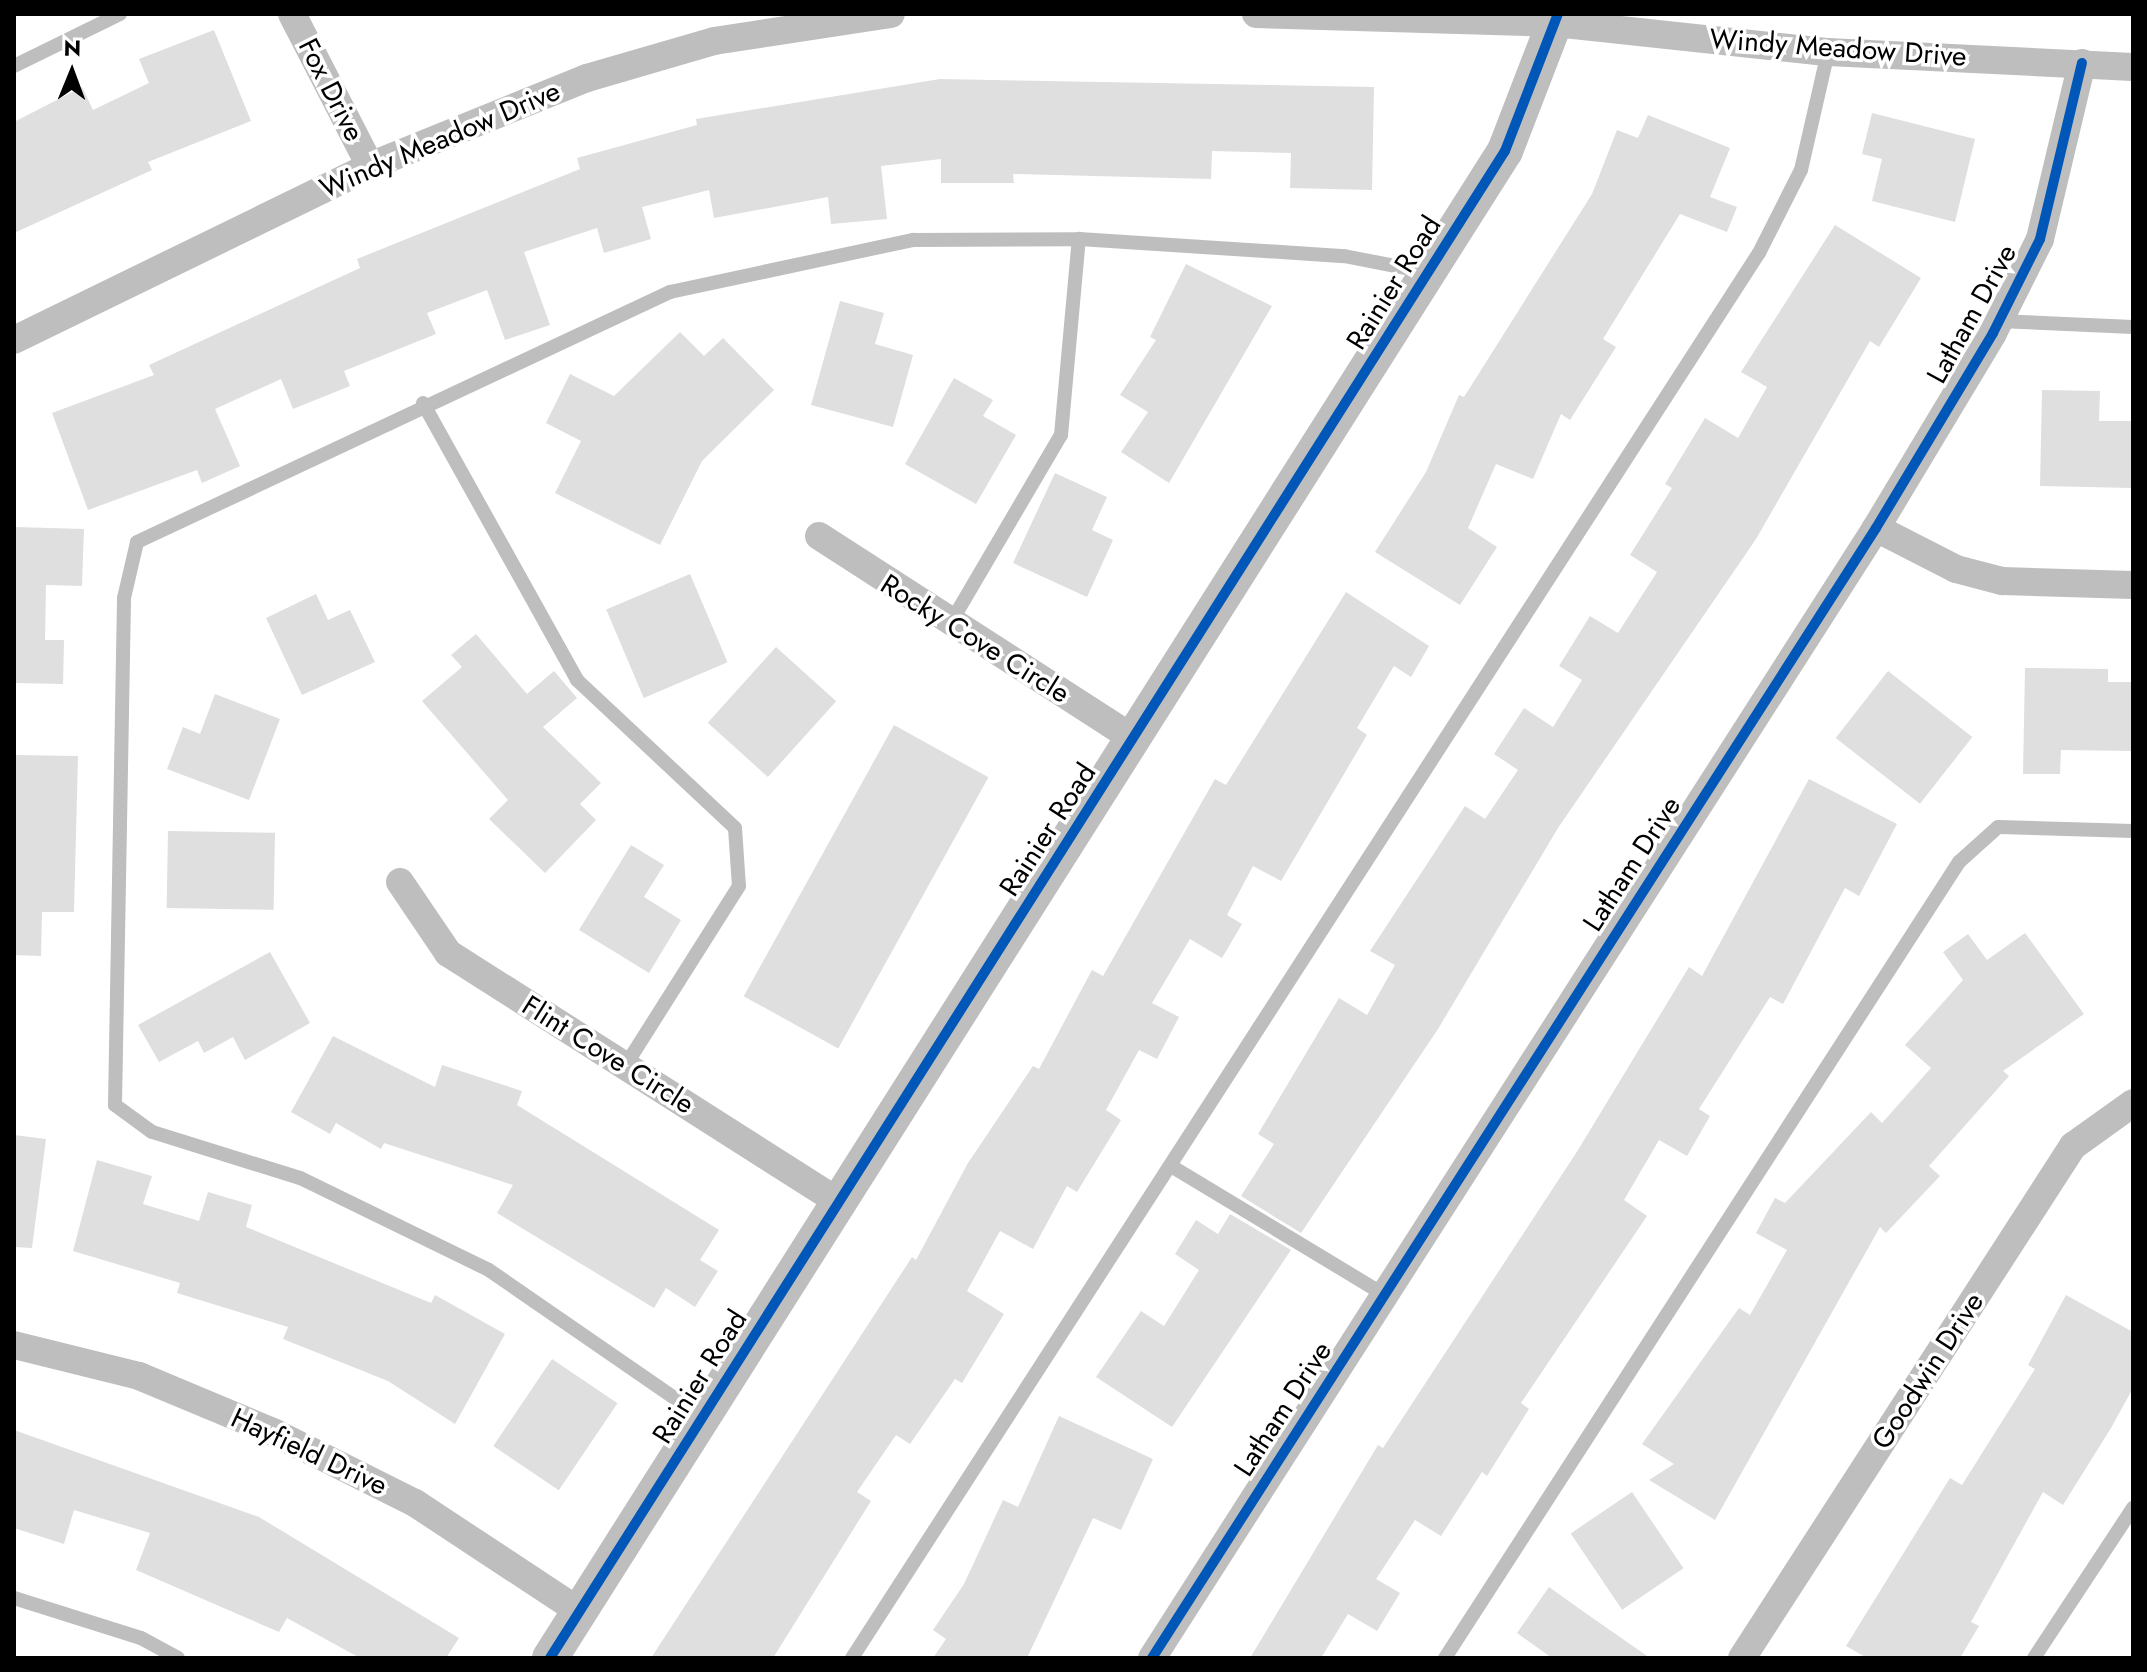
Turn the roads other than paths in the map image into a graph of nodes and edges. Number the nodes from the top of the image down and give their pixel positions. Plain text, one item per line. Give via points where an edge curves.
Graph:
1 (120, 14) edge
2 (292, 14) edge
3 (891, 14) edge
4 (1256, 14) edge
5 (1556, 18) edge
6 (1828, 52) junction
7 (2082, 63) junction
8 (14, 66) edge
9 (2133, 67) edge
10 (370, 166) junction
11 (1079, 239) junction
12 (1429, 273) junction
13 (1999, 321) junction
14 (2133, 327) edge
15 (14, 340) edge
16 (423, 403) junction
17 (1876, 528) junction
18 (819, 536) dead end
19 (2133, 585) edge
20 (950, 624) junction
21 (1134, 739) junction
22 (2133, 831) edge
23 (400, 882) dead end
24 (625, 1066) junction
25 (2133, 1103) edge
26 (1171, 1166) junction
27 (839, 1202) junction
28 (1385, 1295) junction
29 (14, 1345) edge
30 (702, 1417) junction
31 (2133, 1508) edge
32 (14, 1598) edge
33 (579, 1611) junction
34 (178, 1658) edge
35 (550, 1658) edge
36 (852, 1658) edge
37 (1152, 1658) edge
38 (1445, 1658) edge
39 (1742, 1658) edge
40 (2034, 1658) edge

1 - 8 lane
2 - 10 street, Fox Drive
3 - 10 street, Windy Meadow Drive via 714,41 587,78
4 - 5 street, Windy Meadow Drive
5 - 6 street, Windy Meadow Drive
5 - 12 street, Rainier Road via 1505,151
6 - 7 street, Windy Meadow Drive
6 - 26 lane via 1801,170 1759,253
7 - 9 street, Windy Meadow Drive
7 - 13 street, Latham Drive via 2040,239
10 - 15 street, Windy Meadow Drive
11 - 12 lane via 1344,256
11 - 16 lane via 913,240 670,292
11 - 20 lane via 1061,435
12 - 21 street, Rainier Road
13 - 14 lane
13 - 17 street, Latham Drive
16 - 24 lane via 577,680 735,828 739,886
16 - 30 lane via 137,542 124,598 115,1105 152,1132 300,1178 489,1270
17 - 19 street via 1956,569 2002,581
17 - 28 street, Latham Drive
18 - 20 street, Rocky Cove Circle
20 - 21 street, Rocky Cove Circle
21 - 27 street, Rainier Road
22 - 38 lane via 1998,827 1959,862
23 - 24 street, Flint Cove Circle via 448,953
24 - 27 street, Flint Cove Circle
25 - 39 street, Goodwin Drive via 2073,1146
26 - 28 lane
26 - 36 lane
27 - 30 street, Rainier Road
28 - 37 street, Latham Drive
29 - 33 street, Hayfield Drive via 139,1376 275,1433 415,1503
30 - 33 street, Rainier Road
31 - 40 lane
32 - 34 lane via 141,1638
33 - 35 street, Rainier Road

